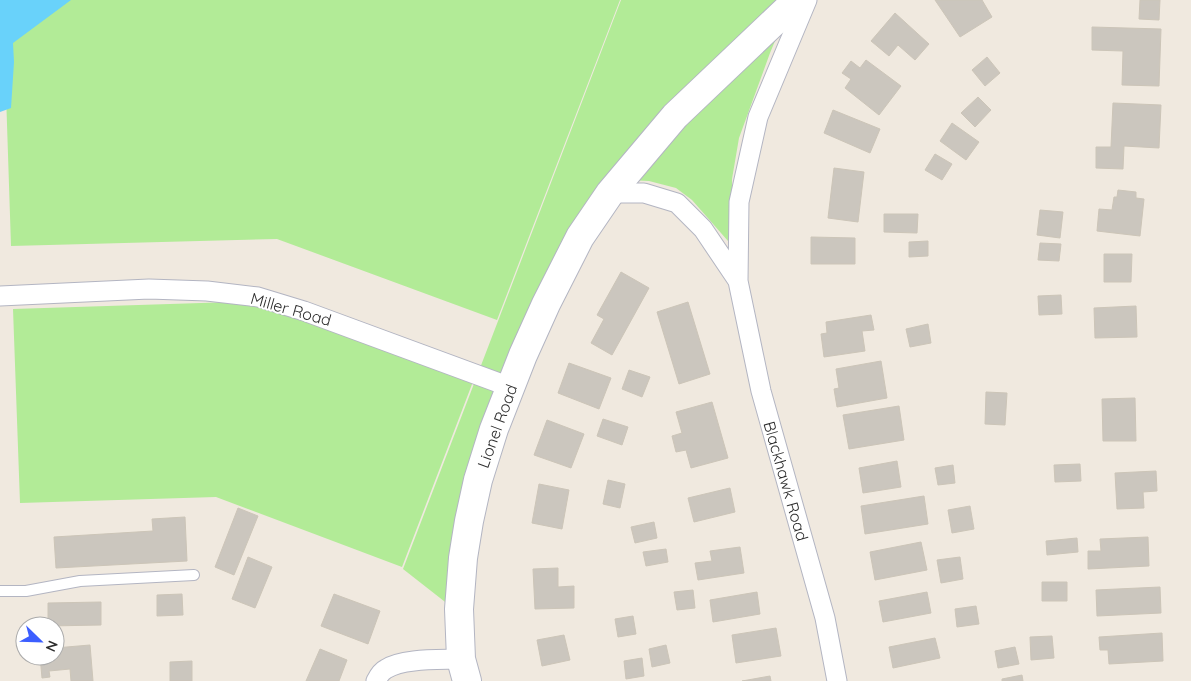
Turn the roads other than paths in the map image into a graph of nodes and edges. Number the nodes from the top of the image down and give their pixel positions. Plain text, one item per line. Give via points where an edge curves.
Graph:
1 (797, 0) edge
2 (807, 0) edge
3 (610, 193) junction
4 (738, 280) junction
5 (0, 296) edge
6 (510, 387) junction
7 (194, 575) dead end
8 (0, 591) edge
9 (464, 670) edge
10 (376, 681) edge
11 (837, 681) edge

1 - 3 street, Lionel Road via 674,116
2 - 4 street, Blackhawk Road via 758,117 739,202
3 - 4 street, Blackhawk Road via 644,192 677,203 703,229
3 - 6 street, Lionel Road via 580,237
4 - 11 street, Blackhawk Road via 761,392 825,618
5 - 6 street, Miller Road via 149,289 258,297
6 - 9 street, Lionel Road via 478,480 469,521 459,609
7 - 8 lane via 80,581 26,591
9 - 10 street via 412,661 384,669

